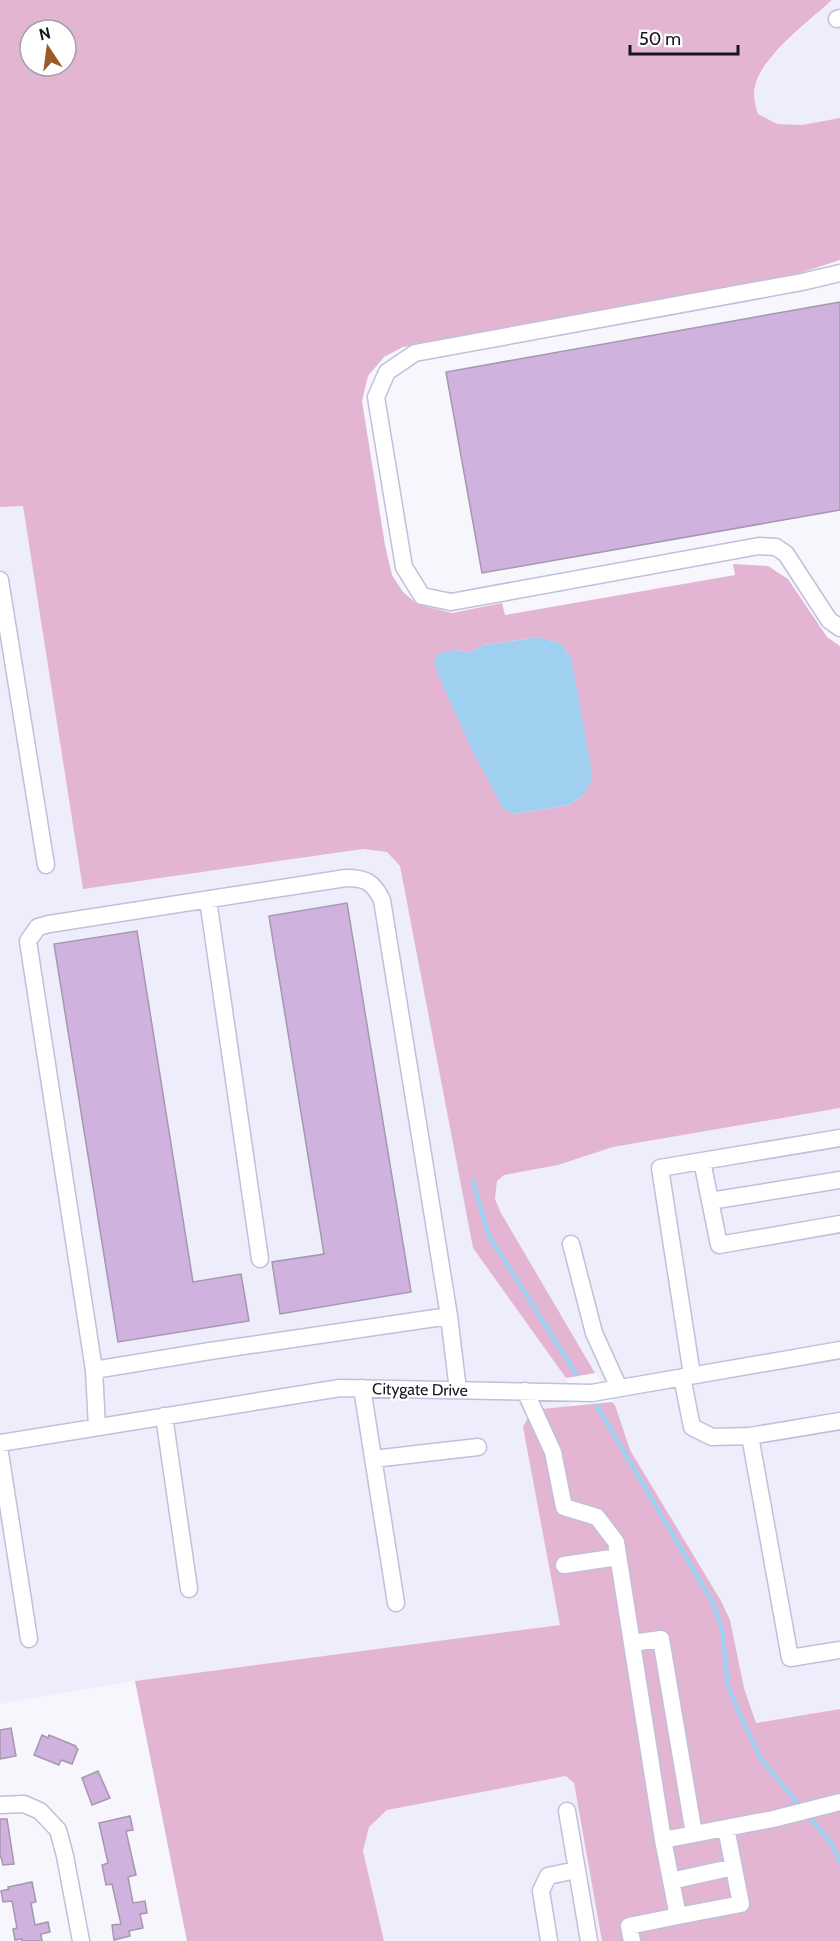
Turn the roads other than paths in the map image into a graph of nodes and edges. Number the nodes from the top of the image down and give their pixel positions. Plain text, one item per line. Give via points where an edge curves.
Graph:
1 (840, 273) edge
2 (0, 580) edge
3 (840, 628) edge
4 (46, 865) dead end
5 (208, 900) junction
6 (840, 1138) edge
7 (702, 1161) junction
8 (840, 1180) edge
9 (710, 1201) junction
10 (840, 1224) edge
11 (571, 1244) dead end
12 (260, 1258) dead end
13 (449, 1316) junction
14 (840, 1350) edge
15 (94, 1370) junction
16 (687, 1376) junction
17 (362, 1388) junction
18 (619, 1388) junction
19 (458, 1390) junction
20 (525, 1391) junction
21 (164, 1416) junction
22 (840, 1421) edge
23 (97, 1427) junction
24 (750, 1436) junction
25 (0, 1443) edge
26 (478, 1447) dead end
27 (0, 1452) edge
28 (373, 1459) junction
29 (618, 1557) junction
30 (564, 1565) dead end
31 (189, 1589) dead end
32 (396, 1603) dead end
33 (29, 1639) dead end
34 (632, 1642) junction
35 (840, 1650) edge
36 (840, 1802) edge
37 (0, 1805) edge
38 (567, 1811) dead end
39 (726, 1828) junction
40 (694, 1834) junction
41 (663, 1840) junction
42 (734, 1867) junction
43 (576, 1870) junction
44 (671, 1881) junction
45 (678, 1916) junction
46 (81, 1941) edge
47 (549, 1941) edge
48 (589, 1941) edge
49 (632, 1941) edge

1 - 3 street via 415,353 387,372 376,398 404,567 422,596 451,602 759,546 776,547 786,554 829,620
2 - 4 street
5 - 12 street
5 - 13 street via 346,878 360,878 377,891 382,900
5 - 15 street via 49,924 38,927 28,941
6 - 7 street
7 - 9 street
7 - 16 street via 660,1168
8 - 9 street
9 - 10 street via 719,1245
11 - 18 street via 594,1334
13 - 15 street
13 - 19 street
14 - 16 street, Citygate Drive
15 - 23 street
16 - 18 street, Citygate Drive
16 - 24 street via 692,1427 712,1437
17 - 19 street, Citygate Drive
17 - 21 street, Citygate Drive via 340,1388
17 - 28 street
18 - 20 street, Citygate Drive via 592,1393
19 - 20 street, Citygate Drive
20 - 29 street via 553,1452 564,1507 597,1517 616,1542
21 - 23 street, Citygate Drive
21 - 31 street
22 - 24 street
23 - 25 street, Citygate Drive
24 - 35 street via 790,1658
26 - 28 street
27 - 33 street
28 - 32 street
29 - 30 street
29 - 34 street
34 - 40 street via 661,1639
34 - 41 street
36 - 39 street
37 - 46 street via 24,1804 40,1811 58,1830
38 - 43 street
39 - 40 street
39 - 42 street
40 - 41 street
41 - 44 street
42 - 44 street
42 - 45 street via 741,1904
43 - 47 street via 548,1876 541,1891
43 - 48 street
44 - 45 street
45 - 49 street via 629,1926

